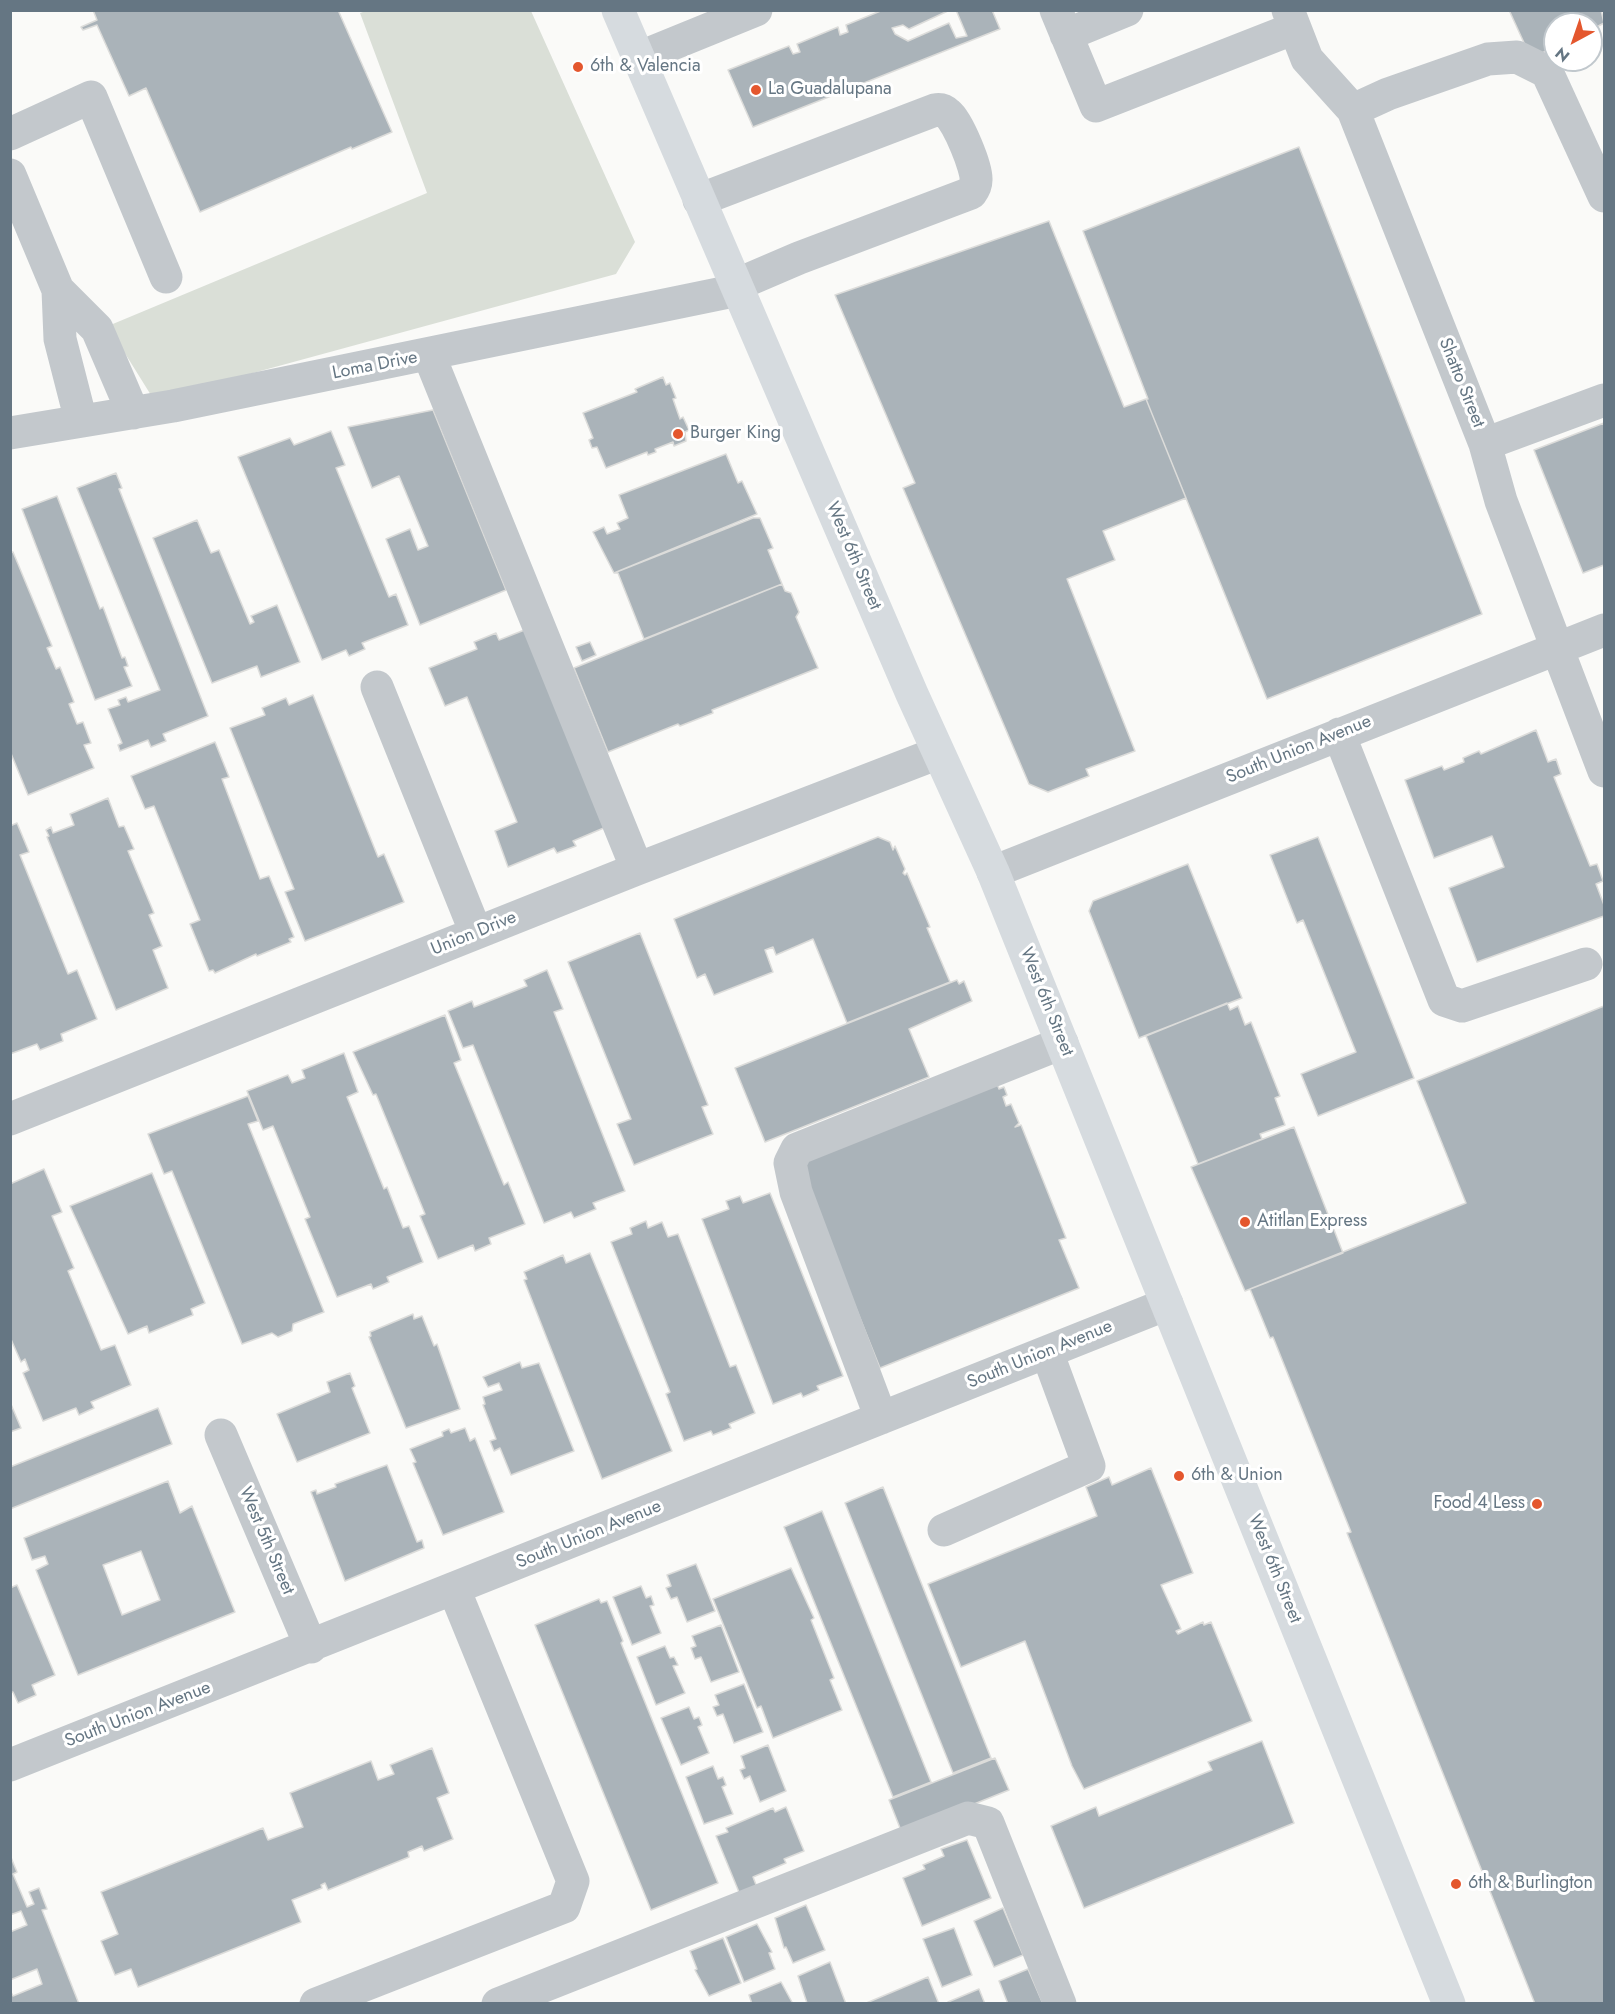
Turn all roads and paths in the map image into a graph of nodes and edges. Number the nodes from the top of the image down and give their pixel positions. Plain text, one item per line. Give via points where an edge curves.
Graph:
1 (618, 10) edge
2 (756, 10) edge
3 (1127, 10) edge
4 (1292, 19) edge
5 (1061, 23) edge
6 (638, 58) junction
7 (1353, 110) junction
8 (10, 134) edge
9 (10, 175) edge
10 (1605, 195) edge
11 (699, 200) junction
12 (166, 277) dead end
13 (737, 288) junction
14 (58, 290) junction
15 (429, 355) junction
16 (1605, 400) edge
17 (133, 413) junction
18 (81, 421) junction
19 (10, 432) edge
20 (1485, 444) junction
21 (1605, 630) edge
22 (1558, 648) junction
23 (377, 687) dead end
24 (1339, 734) junction
25 (938, 753) junction
26 (1605, 771) edge
27 (637, 869) junction
28 (993, 872) junction
29 (476, 933) junction
30 (1586, 964) dead end
31 (1062, 1043) junction
32 (10, 1119) edge
33 (1167, 1304) junction
34 (1047, 1352) junction
35 (881, 1419) junction
36 (221, 1435) dead end
37 (944, 1530) dead end
38 (454, 1589) junction
39 (311, 1647) junction
40 (10, 1765) edge
41 (316, 2004) edge
42 (498, 2004) edge
43 (1060, 2004) edge
44 (1449, 2004) edge

1 - 6 main road, West 6th Street
2 - 6 street
3 - 5 street
4 - 5 street via 1096,106
4 - 7 street, Shatto Street via 1307,59
6 - 11 main road, West 6th Street
7 - 10 street via 1488,59 1517,57 1548,72
7 - 20 street, Shatto Street
8 - 12 street via 91,97
9 - 14 street
11 - 13 main road, West 6th Street
11 - 13 street, Loma Drive via 935,110 949,114 955,123 975,171 971,193 799,258
13 - 15 street, Loma Drive
13 - 25 main road, West 6th Street
14 - 17 street via 97,329
14 - 18 street via 60,339
15 - 17 street, Loma Drive
15 - 27 street
16 - 20 street
17 - 18 street, Loma Drive
18 - 19 street, Loma Drive
20 - 22 street, Shatto Street via 1501,501
21 - 22 street, South Union Avenue
22 - 24 street, South Union Avenue
22 - 26 street, Shatto Street
23 - 29 street
24 - 28 street, South Union Avenue
24 - 30 street via 1444,1000 1462,1006
25 - 27 street, Union Drive
25 - 28 main road, West 6th Street
27 - 29 street, Union Drive
28 - 31 main road, West 6th Street
29 - 32 street, Union Drive
31 - 33 main road, West 6th Street
31 - 35 street via 812,1140 793,1156 790,1163 796,1192
33 - 34 street, South Union Avenue
33 - 44 main road, West 6th Street
34 - 35 street, South Union Avenue
34 - 37 street via 1089,1466
35 - 38 street, South Union Avenue
36 - 39 street, West 5th Street
38 - 39 street, South Union Avenue
38 - 41 street via 573,1881 564,1908
39 - 40 street, South Union Avenue
42 - 43 street via 968,1818 988,1823

